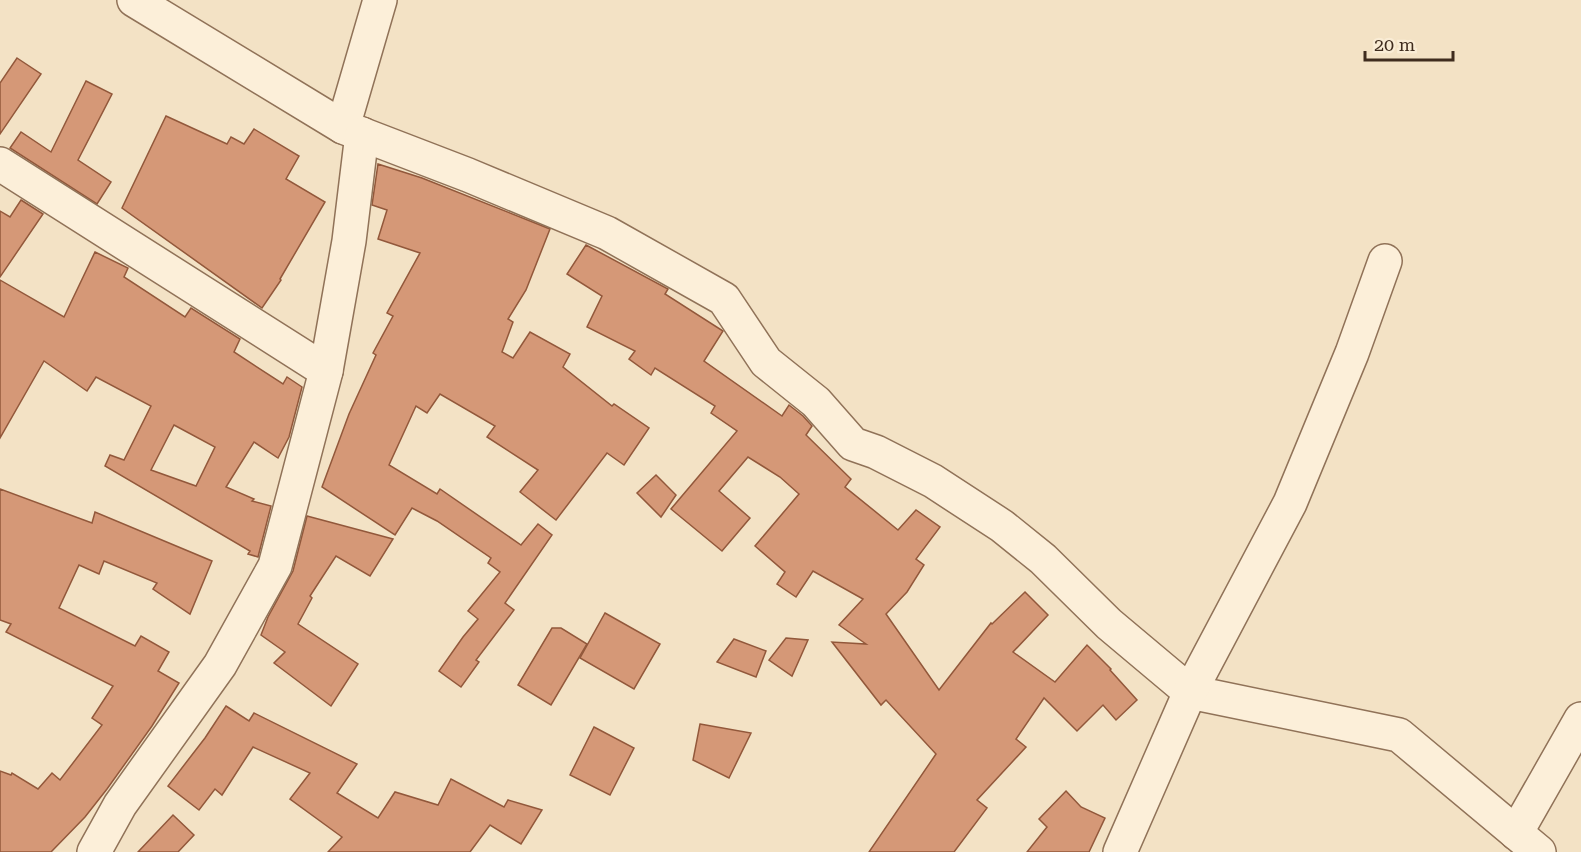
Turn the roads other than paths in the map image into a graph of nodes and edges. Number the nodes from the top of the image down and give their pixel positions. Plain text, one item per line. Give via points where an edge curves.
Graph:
1 (134, 0) edge
2 (380, 0) edge
3 (352, 130) junction
4 (0, 164) edge
5 (1385, 261) dead end
6 (326, 371) junction
7 (1190, 692) junction
8 (1581, 719) edge
9 (1528, 842) edge
10 (94, 852) edge
11 (1119, 852) edge

1 - 3 street
2 - 3 street
3 - 6 street via 349,242
3 - 7 street via 607,233 724,299 766,362 816,402 853,444 933,481 1002,526
4 - 6 street
5 - 7 street via 1352,353 1290,502
6 - 10 street via 275,566 220,664 120,805
7 - 9 street via 1400,735
7 - 11 street
8 - 9 street

